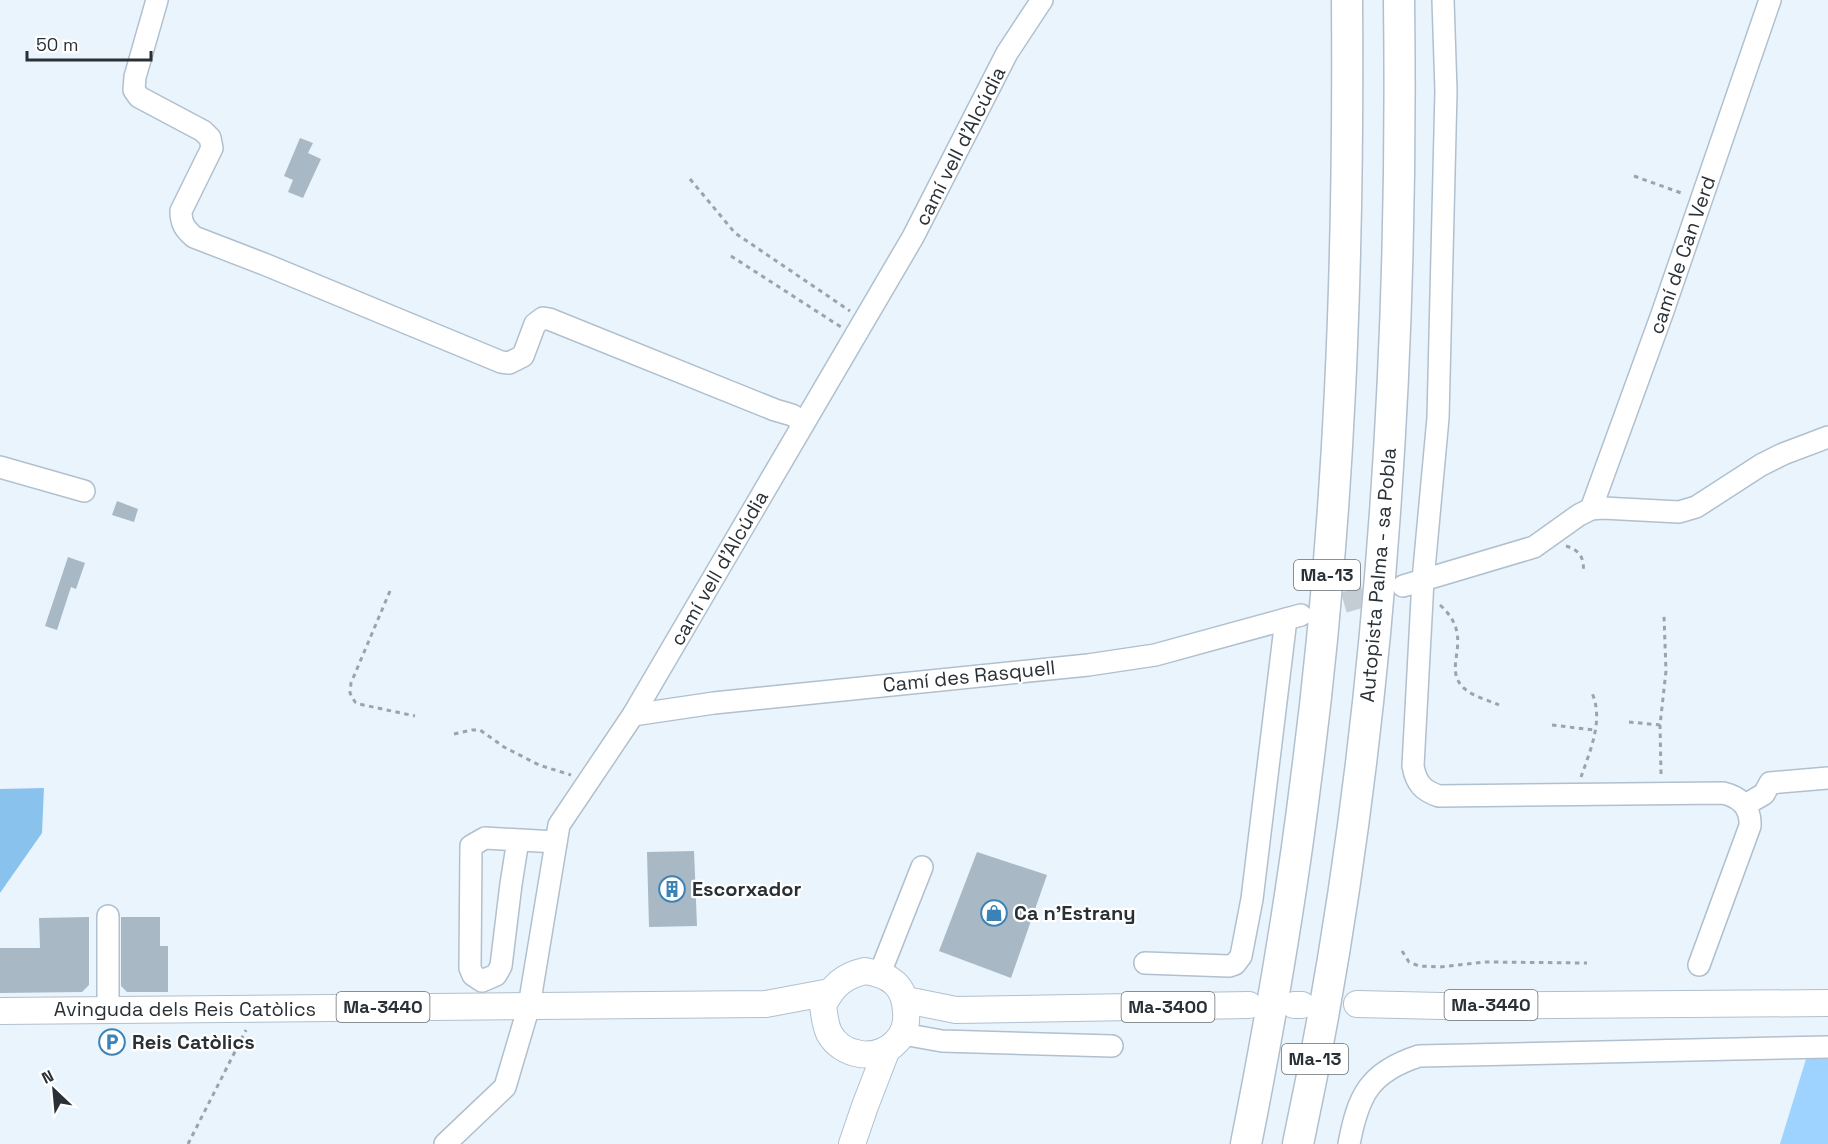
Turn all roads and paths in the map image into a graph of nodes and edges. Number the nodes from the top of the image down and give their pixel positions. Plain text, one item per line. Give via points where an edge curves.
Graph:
1 (157, 0) edge
2 (1042, 0) edge
3 (1347, 0) edge
4 (1399, 0) edge
5 (1443, 0) edge
6 (1770, 0) edge
7 (1634, 176) dead end
8 (690, 179) dead end
9 (1700, 201) junction
10 (731, 256) dead end
11 (859, 328) junction
12 (804, 422) junction
13 (1828, 437) edge
14 (0, 467) edge
15 (84, 491) dead end
16 (1591, 509) junction
17 (1547, 539) junction
18 (1583, 573) dead end
19 (1416, 585) junction
20 (390, 591) dead end
21 (1664, 616) dead end
22 (1592, 693) dead end
23 (1499, 705) dead end
24 (633, 715) junction
25 (415, 716) dead end
26 (1629, 722) dead end
27 (1552, 725) dead end
28 (1660, 725) junction
29 (1594, 730) junction
30 (454, 734) dead end
31 (1828, 778) edge
32 (590, 781) junction
33 (1662, 794) junction
34 (1573, 795) junction
35 (1745, 805) junction
36 (518, 840) junction
37 (556, 842) junction
38 (922, 867) dead end
39 (108, 916) dead end
40 (1402, 951) dead end
41 (1145, 963) dead end
42 (1587, 963) dead end
43 (1699, 964) dead end
44 (880, 973) junction
45 (830, 992) junction
46 (774, 1003) junction
47 (1828, 1003) edge
48 (1357, 1004) dead end
49 (1249, 1005) dead end
50 (529, 1006) junction
51 (253, 1009) junction
52 (108, 1010) junction
53 (0, 1011) edge
54 (825, 1020) junction
55 (901, 1026) junction
56 (1112, 1046) dead end
57 (1828, 1047) edge
58 (848, 1051) junction
59 (864, 1106) junction
60 (188, 1144) edge
61 (445, 1144) edge
62 (852, 1144) edge
63 (1246, 1144) edge
64 (1298, 1144) edge
65 (1349, 1144) edge

1 - 12 street via 134,90 139,97 210,138 212,148 181,211 181,222 194,237 501,362 509,363 523,356 535,324 549,319
2 - 11 street, camí vell d'Alcúdia via 1007,53 914,237
3 - 63 highway, Ma-13 via 1342,344 1325,600 1295,861
4 - 64 highway, Autopista Palma - sa Pobla / Ma-13 via 1396,295 1380,579 1349,851 1331,973
5 - 19 street via 1446,91 1438,418
6 - 9 street, camí de Can Verd
7 - 9 path
8 - 11 path via 735,233
9 - 16 street, camí de Can Verd
10 - 11 path
11 - 12 street, camí vell d'Alcúdia
12 - 24 street, camí vell d'Alcúdia
13 - 16 street via 1761,465 1687,510
14 - 15 street
16 - 17 street
17 - 18 path via 1578,551 1584,561
17 - 19 street via 1519,553
19 - 23 path via 1449,613 1458,627 1455,668 1462,686
19 - 34 street via 1413,766 1417,782 1439,796
20 - 25 path via 350,693 359,704
21 - 28 path via 1666,671
22 - 29 path via 1597,715
24 - 32 street, camí vell d'Alcúdia
24 - 41 street, Camí des Rasquell via 714,703 1088,665 1155,655 1293,617 1241,957 1229,966
26 - 28 path
27 - 29 path
28 - 33 path
29 - 34 path
30 - 32 path via 480,730 539,765
31 - 35 street via 1770,783 1764,794
32 - 37 street, camí vell d'Alcúdia via 559,825
33 - 34 street
33 - 35 street via 1723,794 1740,799
35 - 43 street via 1750,826
36 - 36 street via 485,838 471,846 470,968 482,981 496,975 501,966
36 - 37 street
37 - 50 street, camí vell d'Alcúdia
38 - 44 street
39 - 52 street
40 - 42 path via 1409,962 1419,966
44 - 45 main road via 851,974
44 - 55 main road via 900,988
45 - 46 main road, Ma-3440
45 - 54 main road via 822,1005
46 - 50 main road, Avinguda dels Reis Catòlics / Ma-3440
46 - 54 main road, Ma-3440
47 - 48 main road, Ma-3440
49 - 55 main road, Ma-3400 via 956,1011
50 - 51 main road, Avinguda dels Reis Catòlics / Ma-3440
50 - 61 street, camí vell d'Alcúdia via 505,1087
51 - 52 main road, Avinguda dels Reis Catòlics / Ma-3440
51 - 60 path via 243,1037
52 - 53 main road, Avinguda dels Reis Catòlics / Ma-3440
54 - 58 main road via 833,1038
55 - 56 street via 942,1041
55 - 58 main road, Ma-3400 via 868,1054
55 - 59 main road
57 - 65 street via 1419,1056 1392,1067 1369,1087 1355,1113
58 - 59 main road
59 - 62 main road

